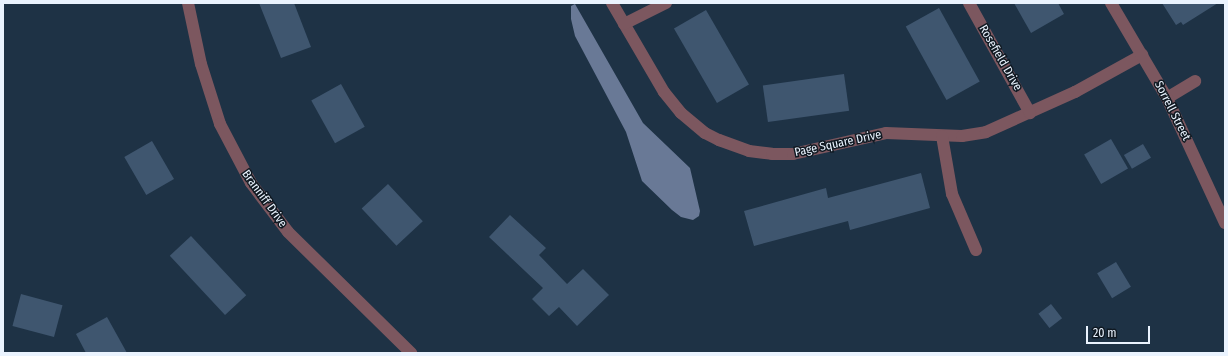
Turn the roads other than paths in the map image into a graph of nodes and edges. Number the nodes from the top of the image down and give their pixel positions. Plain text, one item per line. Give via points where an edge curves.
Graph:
1 (188, 3) edge
2 (612, 3) edge
3 (666, 3) edge
4 (969, 3) edge
5 (1111, 3) edge
6 (624, 24) junction
7 (1142, 55) junction
8 (1195, 81) dead end
9 (1167, 98) junction
10 (1030, 113) junction
11 (942, 136) junction
12 (1225, 223) edge
13 (976, 250) dead end
14 (411, 353) edge

1 - 14 street, Branniff Drive via 201,64 220,124 239,163 288,232
2 - 6 street, Page Square Drive
3 - 6 street
4 - 10 street, Rosefield Drive
5 - 7 street, Sorrell Street
6 - 11 street, Page Square Drive via 664,92 681,114 705,134 731,145 772,154 793,154 882,134
7 - 9 street, Sorrell Street
7 - 10 street, Page Square Drive
8 - 9 street
9 - 12 street, Sorrell Street
10 - 11 street, Page Square Drive via 986,132
11 - 13 street via 952,194

